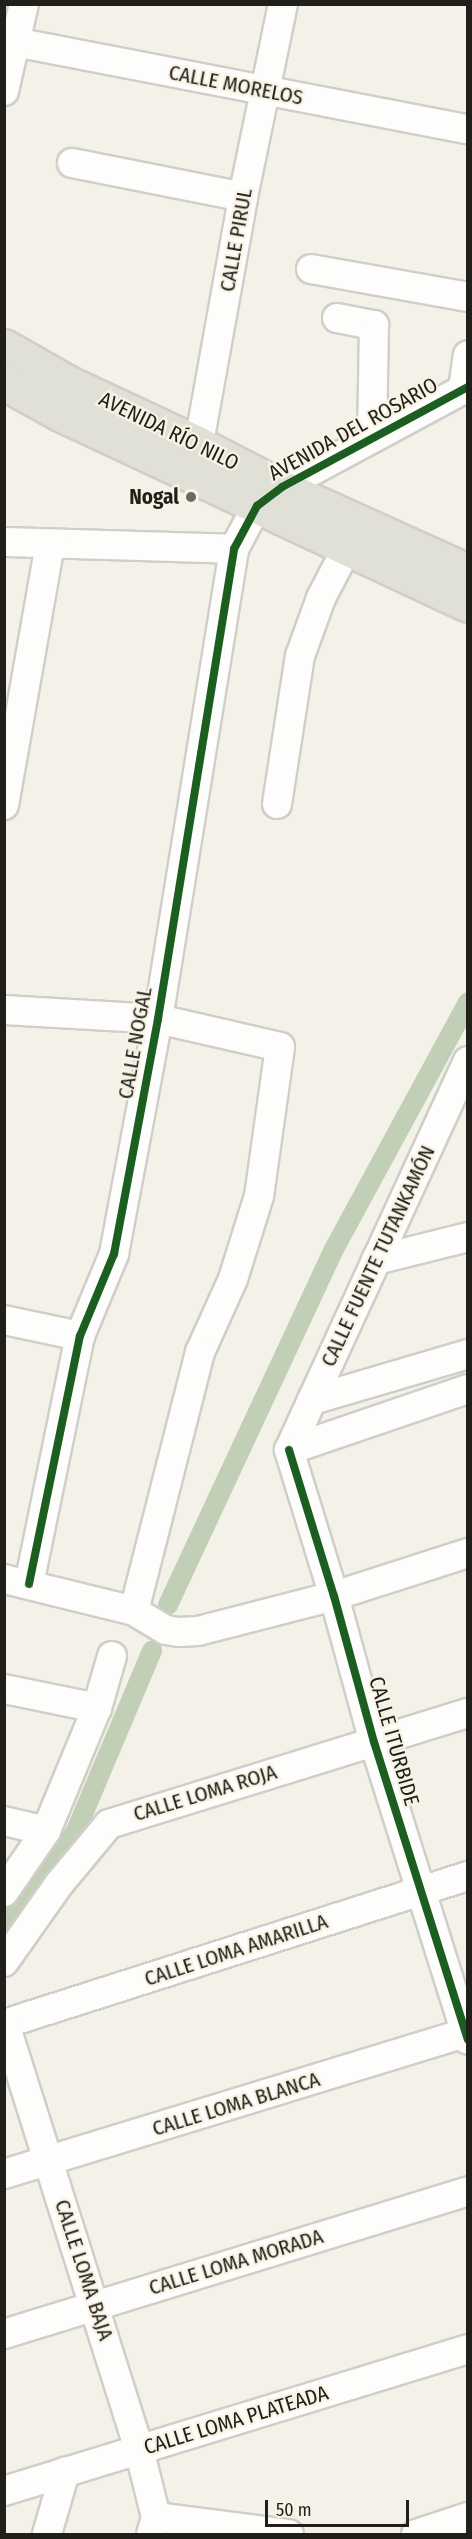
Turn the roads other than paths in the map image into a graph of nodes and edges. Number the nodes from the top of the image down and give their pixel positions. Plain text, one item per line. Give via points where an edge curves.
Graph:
1 (24, 4) edge
2 (283, 4) edge
3 (10, 42) edge
4 (4, 91) edge
5 (264, 91) junction
6 (468, 129) edge
7 (72, 163) dead end
8 (243, 196) junction
9 (311, 269) dead end
10 (468, 297) edge
11 (336, 318) dead end
12 (4, 346) edge
13 (468, 355) edge
14 (4, 383) edge
15 (465, 388) edge
16 (372, 438) junction
17 (199, 444) junction
18 (193, 476) junction
19 (269, 496) junction
20 (4, 542) edge
21 (50, 545) junction
22 (347, 548) junction
23 (234, 549) junction
24 (468, 571) edge
25 (468, 605) edge
26 (277, 804) dead end
27 (4, 805) edge
28 (4, 1011) edge
29 (158, 1019) junction
30 (468, 1061) edge
31 (468, 1237) edge
32 (376, 1260) junction
33 (4, 1320) edge
34 (80, 1336) junction
35 (468, 1354) edge
36 (468, 1389) edge
37 (312, 1400) junction
38 (289, 1450) junction
39 (468, 1553) edge
40 (17, 1582) edge
41 (334, 1596) junction
42 (134, 1611) junction
43 (112, 1656) dead end
44 (4, 1689) edge
45 (97, 1708) junction
46 (468, 1713) edge
47 (374, 1742) junction
48 (4, 1821) edge
49 (46, 1830) junction
50 (468, 1876) edge
51 (9, 1881) edge
52 (421, 1891) junction
53 (4, 1962) edge
54 (5, 2024) edge
55 (467, 2035) edge
56 (49, 2162) junction
57 (4, 2174) edge
58 (468, 2191) edge
59 (96, 2306) junction
60 (4, 2334) edge
61 (468, 2349) edge
62 (139, 2450) junction
63 (65, 2472) junction
64 (4, 2491) edge
65 (468, 2517) edge
66 (154, 2526) edge
67 (47, 2535) edge
68 (289, 2535) edge
69 (416, 2535) edge

1 - 3 street
2 - 5 street, CALLE PIRUL
3 - 4 street
3 - 5 street, CALLE MORELOS
5 - 6 street, CALLE MORELOS
5 - 8 street, CALLE PIRUL
7 - 8 street
8 - 17 street, CALLE PIRUL
9 - 10 street
11 - 16 street via 375,325
12 - 17 main road, AVENIDA RÍO NILO via 71,384
13 - 15 street
14 - 18 main road, AVENIDA RÍO NILO via 60,414
15 - 16 street, AVENIDA DEL ROSARIO
16 - 19 street, AVENIDA DEL ROSARIO
17 - 18 street, CALLE PIRUL
17 - 19 main road, AVENIDA RÍO NILO
18 - 19 main road, AVENIDA RÍO NILO
19 - 22 main road, AVENIDA RÍO NILO
19 - 23 street, CALLE NOGAL
19 - 24 main road, AVENIDA RÍO NILO
20 - 21 street
21 - 23 street
21 - 27 street
22 - 25 main road, AVENIDA RÍO NILO
22 - 26 street via 321,598 300,656
23 - 29 street, CALLE NOGAL
28 - 29 street
29 - 34 street, CALLE NOGAL via 114,1254
29 - 42 street via 280,1047 259,1196 233,1279 200,1352
30 - 32 street, CALLE FUENTE TUTANKAMÓN
31 - 32 street
32 - 37 street, CALLE FUENTE TUTANKAMÓN
33 - 34 street
34 - 40 street, CALLE NOGAL
35 - 37 street
36 - 38 street
37 - 38 street, CALLE FUENTE TUTANKAMÓN
38 - 41 street, CALLE ITURBIDE
39 - 41 street
40 - 42 street
41 - 42 street via 198,1631 166,1630
41 - 47 street, CALLE ITURBIDE
43 - 45 street
44 - 45 street
45 - 49 street
46 - 47 street, CALLE LOMA ROJA
47 - 52 street, CALLE ITURBIDE
47 - 53 street, CALLE LOMA ROJA via 109,1824 59,1884
48 - 49 street
49 - 51 street
50 - 52 street, CALLE LOMA AMARILLA
52 - 54 street, CALLE LOMA AMARILLA
52 - 55 street, CALLE ITURBIDE
54 - 56 street, CALLE LOMA BAJA
55 - 56 street, CALLE LOMA BLANCA
56 - 57 street, CALLE LOMA BLANCA
56 - 59 street, CALLE LOMA BAJA
58 - 59 street, CALLE LOMA MORADA
59 - 60 street, CALLE LOMA MORADA
59 - 62 street, CALLE LOMA BAJA
61 - 62 street, CALLE LOMA PLATEADA
62 - 63 street, CALLE LOMA PLATEADA
62 - 66 street, CALLE LOMA BAJA
63 - 64 street, CALLE LOMA PLATEADA
63 - 67 street
65 - 69 street
66 - 68 street

